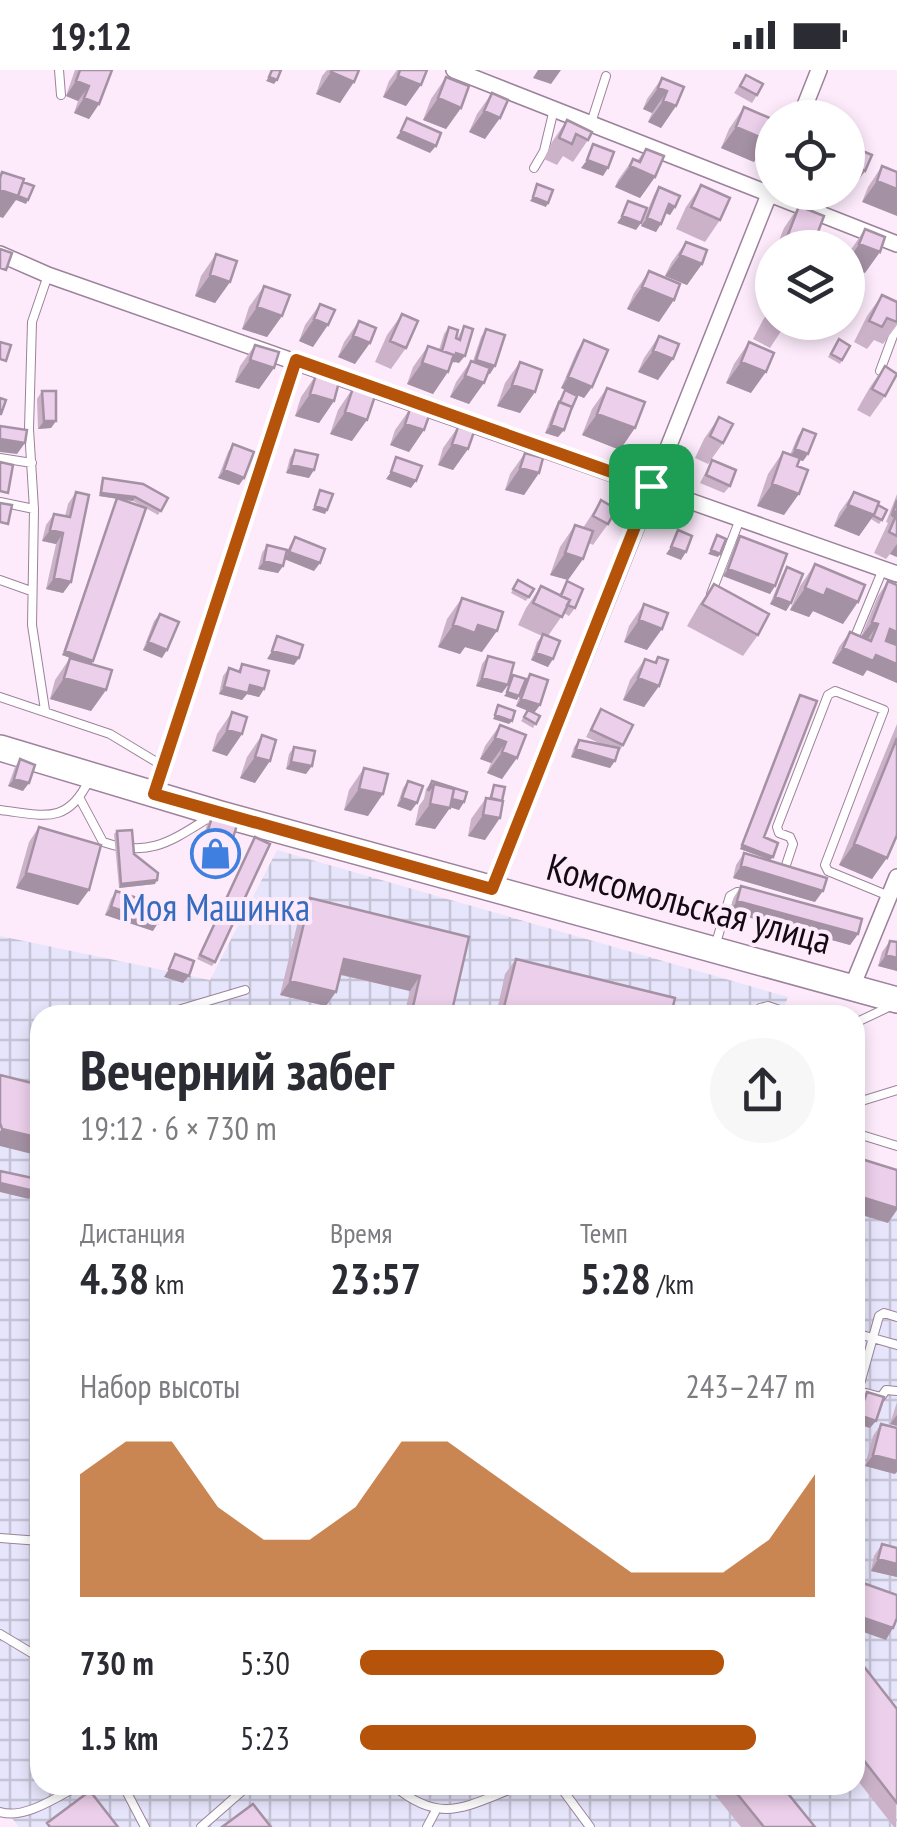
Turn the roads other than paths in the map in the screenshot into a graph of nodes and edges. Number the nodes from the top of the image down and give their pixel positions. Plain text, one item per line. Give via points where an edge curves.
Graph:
1 (58, 70) edge
2 (454, 70) edge
3 (506, 70) edge
4 (819, 70) edge
5 (606, 76) dead end
6 (499, 88) junction
7 (61, 95) dead end
8 (807, 100) edge
9 (554, 108) junction
10 (591, 122) junction
11 (534, 168) dead end
12 (755, 186) edge
13 (763, 210) edge
14 (814, 210) edge
15 (897, 244) edge
16 (0, 254) edge
17 (48, 274) junction
18 (897, 325) edge
19 (296, 360) junction
20 (880, 371) edge
21 (0, 458) edge
22 (32, 463) junction
23 (651, 486) junction
24 (0, 502) edge
25 (34, 508) junction
26 (740, 519) junction
27 (890, 572) edge
28 (0, 580) edge
29 (31, 592) junction
30 (706, 607) edge
31 (852, 645) edge
32 (0, 696) edge
33 (45, 710) junction
34 (884, 710) junction
35 (897, 715) edge
36 (0, 748) edge
37 (163, 766) junction
38 (85, 787) junction
39 (154, 794) junction
40 (0, 810) edge
41 (217, 813) junction
42 (776, 875) edge
43 (897, 877) edge
44 (492, 889) junction
45 (889, 896) junction
46 (754, 897) edge
47 (858, 925) edge
48 (875, 930) junction
49 (714, 949) junction
50 (852, 987) junction
51 (244, 990) dead end
52 (897, 1001) edge
53 (194, 1005) edge
54 (865, 1018) edge
55 (897, 1090) edge
56 (865, 1100) edge
57 (865, 1136) edge
58 (897, 1146) edge
59 (897, 1317) edge
60 (865, 1336) edge
61 (872, 1338) junction
62 (897, 1345) edge
63 (865, 1361) edge
64 (897, 1391) edge
65 (865, 1393) edge
66 (0, 1538) edge
67 (30, 1540) edge
68 (0, 1634) edge
69 (30, 1652) edge
70 (59, 1795) edge
71 (128, 1795) edge
72 (238, 1795) edge
73 (404, 1795) edge
74 (494, 1795) edge
75 (567, 1795) edge
76 (0, 1812) edge
77 (435, 1812) junction
78 (145, 1827) edge
79 (201, 1827) edge
80 (427, 1827) edge
81 (590, 1827) edge

1 - 7 lane
2 - 6 street
3 - 6 street
4 - 8 street
5 - 10 lane
6 - 9 street
9 - 10 street
9 - 11 lane
10 - 12 street
13 - 23 street
14 - 15 street
16 - 17 street
17 - 19 street
17 - 22 lane via 30,341
18 - 20 lane
19 - 23 street
19 - 37 street
21 - 22 lane
22 - 25 lane
23 - 26 street
23 - 44 street
24 - 25 lane
25 - 29 lane
26 - 27 street
26 - 30 lane
27 - 31 lane
28 - 29 lane
29 - 33 lane
32 - 33 lane
33 - 37 lane via 110,734
34 - 35 lane
34 - 42 lane via 836,690 828,695 777,827 793,844 784,873
34 - 45 lane via 825,865
36 - 38 main road, Комсомольская улица
37 - 39 street
38 - 39 main road, Комсомольская улица
38 - 40 lane via 65,812
38 - 41 lane via 103,842 136,850 165,846
39 - 41 main road, Комсомольская улица
41 - 44 main road, Комсомольская улица
43 - 45 street
44 - 49 main road, Комсомольская улица
45 - 48 street
46 - 49 lane via 730,896
47 - 48 lane
48 - 50 street
49 - 50 main road, Комсомольская улица
50 - 52 main road, Комсомольская улица
51 - 53 lane
52 - 54 lane
55 - 56 lane
57 - 58 lane
59 - 61 lane via 879,1316
60 - 61 lane
61 - 62 lane
61 - 63 lane
64 - 65 lane via 881,1397
66 - 67 lane
68 - 69 lane
70 - 76 lane via 23,1812
71 - 78 lane
72 - 79 lane
73 - 77 lane
74 - 77 lane
75 - 81 lane
77 - 80 lane

